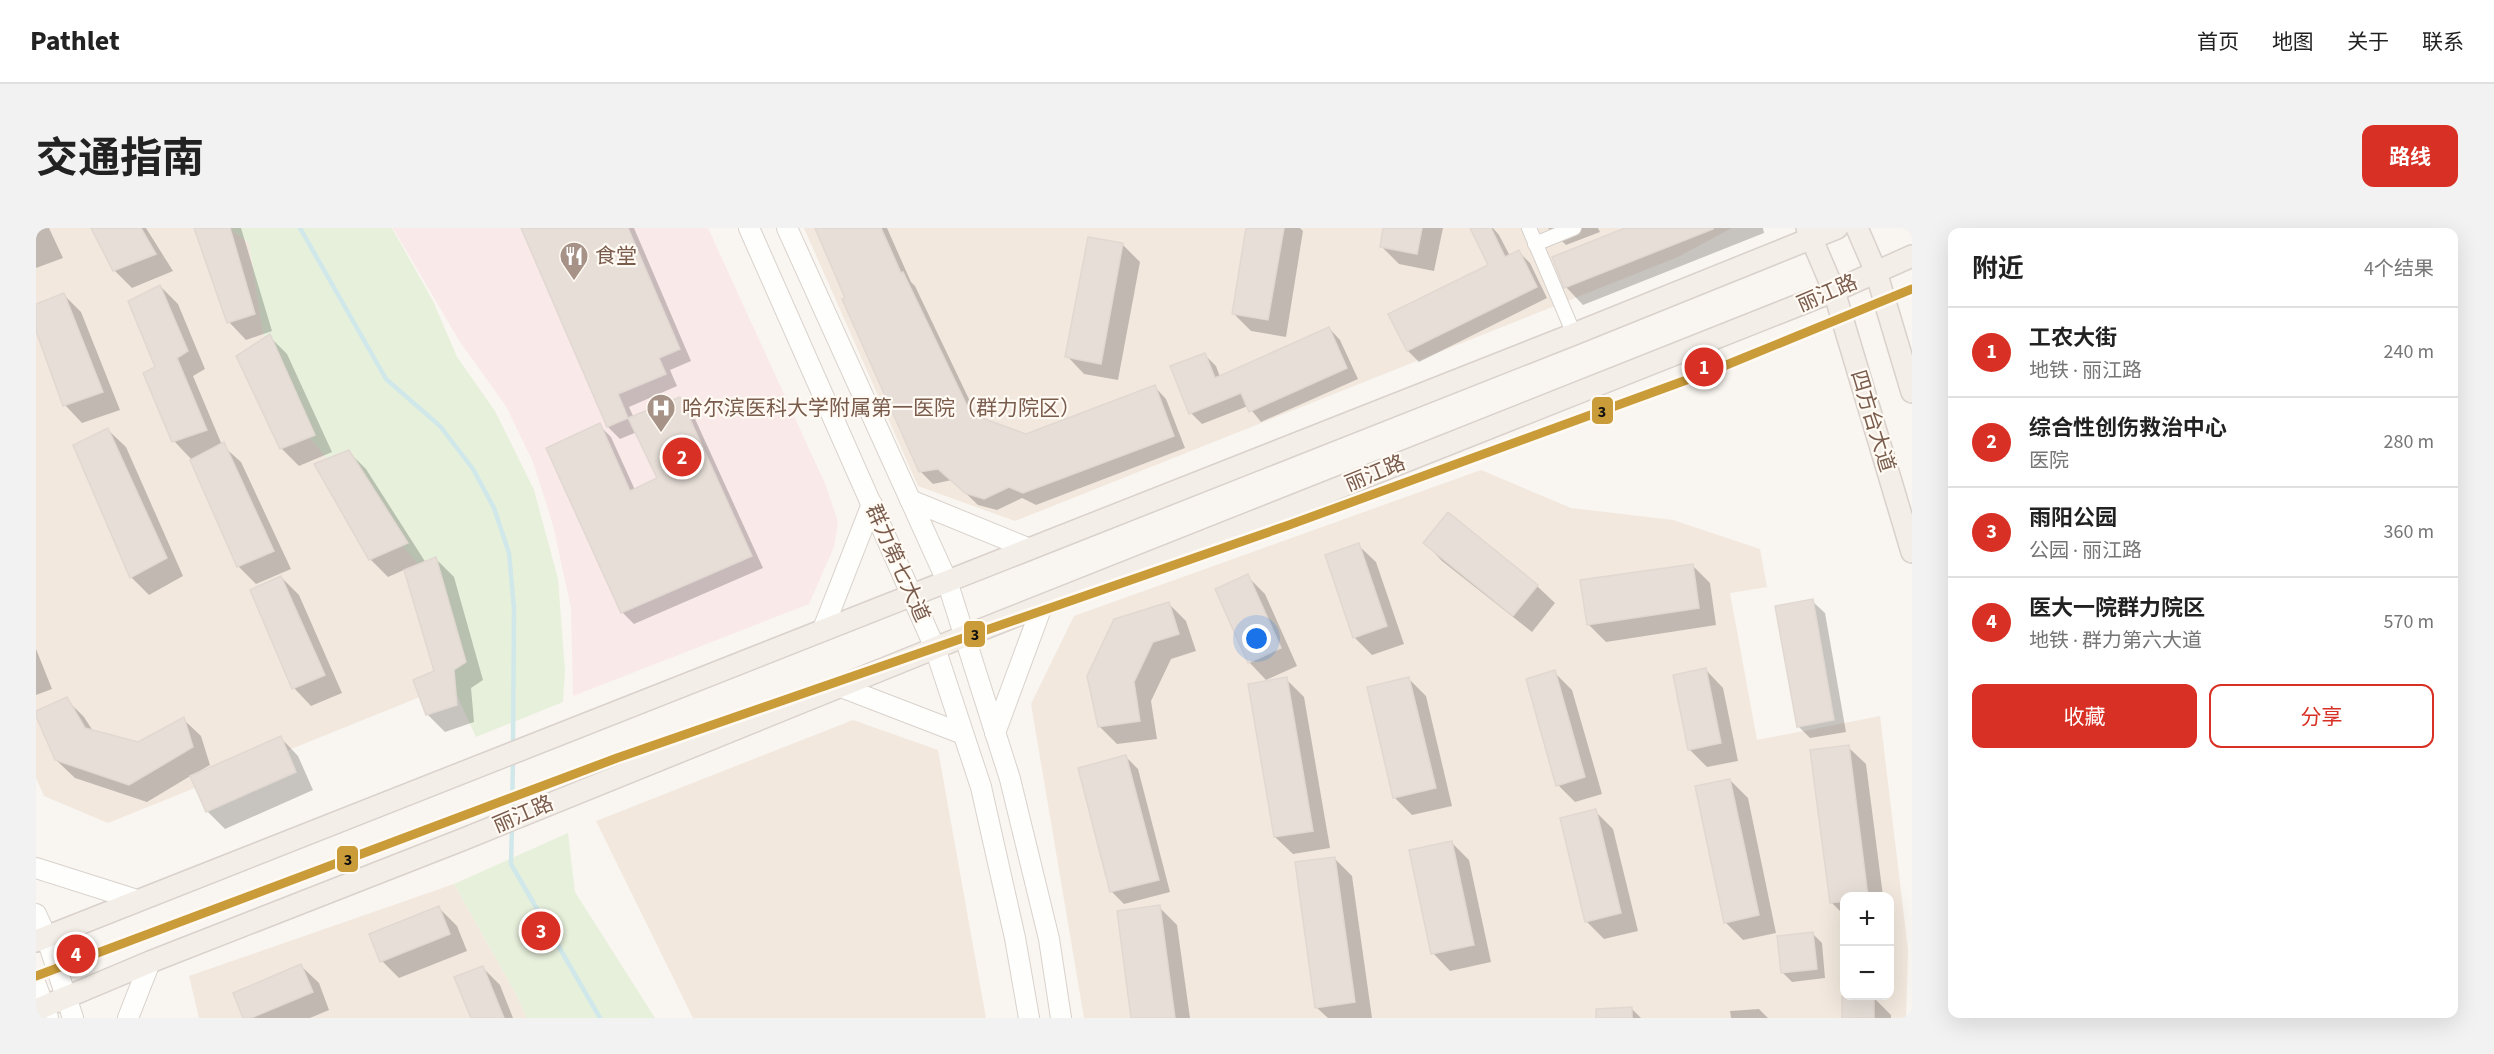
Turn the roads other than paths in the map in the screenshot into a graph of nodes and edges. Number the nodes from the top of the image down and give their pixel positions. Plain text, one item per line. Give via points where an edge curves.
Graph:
1 (749, 228) edge
2 (787, 228) edge
3 (1528, 228) edge
4 (1574, 228) edge
5 (1836, 228) edge
6 (1857, 228) edge
7 (1810, 233) edge
8 (1535, 244) junction
9 (1912, 256) edge
10 (1876, 272) junction
11 (1834, 291) junction
12 (1574, 334) junction
13 (1912, 392) edge
14 (910, 500) junction
15 (872, 504) junction
16 (1030, 549) junction
17 (1912, 552) edge
18 (947, 581) junction
19 (912, 594) junction
20 (1042, 606) junction
21 (823, 629) junction
22 (966, 636) junction
23 (935, 648) junction
24 (841, 687) junction
25 (995, 733) junction
26 (963, 734) junction
27 (36, 868) edge
28 (137, 900) junction
29 (36, 914) edge
30 (41, 938) edge
31 (150, 962) junction
32 (36, 985) edge
33 (66, 996) junction
34 (43, 1011) edge
35 (73, 1018) edge
36 (128, 1018) edge
37 (1029, 1018) edge
38 (1061, 1018) edge

1 - 15 main road, 群力第七大道
2 - 14 main road, 群力第七大道
3 - 8 street
4 - 8 street
5 - 7 main road
6 - 10 main road
7 - 11 main road, 四方台大道
7 - 12 main road
8 - 12 street
9 - 10 main road, 丽江路
10 - 11 main road, 丽江路
10 - 13 main road
11 - 17 main road, 四方台大道
11 - 20 main road, 丽江路
12 - 16 main road
14 - 16 main road
14 - 18 main road, 群力第七大道
15 - 19 main road, 群力第七大道
15 - 21 main road
16 - 18 main road
18 - 19 main road
18 - 22 main road, 群力第七大道
19 - 21 main road
19 - 23 main road, 群力第七大道
20 - 22 main road, 丽江路
20 - 25 main road
21 - 28 main road
22 - 23 main road, 丽江路
22 - 25 main road, 群力第七大道
23 - 24 main road, 丽江路
23 - 26 main road, 群力第七大道
24 - 26 main road
24 - 31 main road, 丽江路
25 - 38 main road, 群力第七大道 via 1049,939
26 - 37 main road, 群力第七大道 via 983,799
27 - 28 main road
28 - 30 main road
29 - 30 main road
30 - 33 main road
31 - 33 main road, 丽江路
31 - 36 main road
32 - 34 main road
33 - 34 main road, 丽江路
33 - 35 main road

